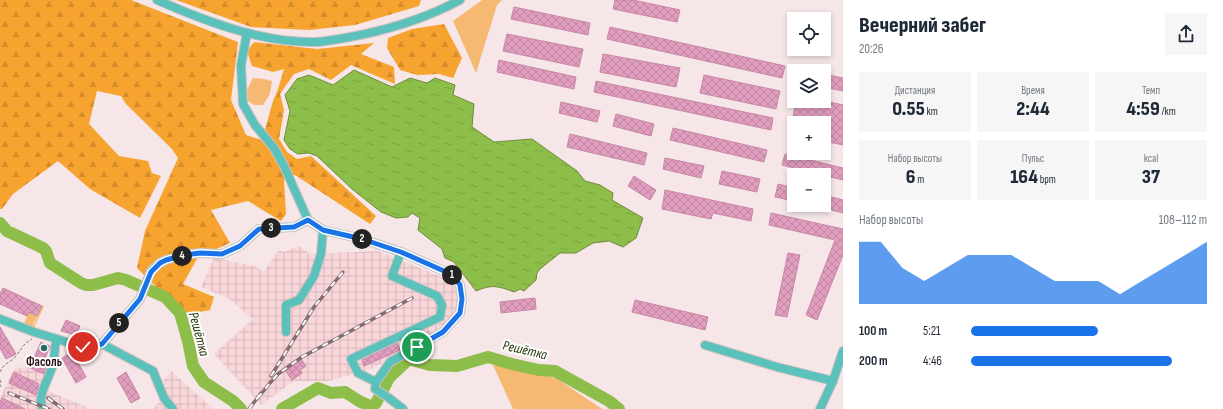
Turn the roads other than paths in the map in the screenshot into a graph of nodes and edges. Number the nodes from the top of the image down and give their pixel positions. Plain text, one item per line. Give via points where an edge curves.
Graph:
1 (157, 0) edge
2 (460, 0) edge
3 (247, 33) junction
4 (308, 220) junction
5 (323, 230) junction
6 (401, 252) junction
7 (0, 319) edge
8 (286, 332) dead end
9 (57, 339) junction
10 (102, 344) junction
11 (706, 345) dead end
12 (843, 351) edge
13 (833, 381) junction
14 (375, 385) junction
15 (43, 409) edge
16 (173, 409) edge
17 (403, 409) edge
18 (820, 409) edge

1 - 3 street
2 - 3 street via 396,27 346,38 315,42
3 - 4 street via 241,65 243,104 255,125 274,148
4 - 5 street
4 - 10 street via 294,227 259,229 240,246 222,254 200,253 166,260 155,268 149,276 143,294
5 - 6 street
5 - 8 street via 321,254 314,276 299,300 286,305
6 - 14 street via 453,275 460,285 460,313 443,332 390,362
6 - 14 street via 392,276 437,296 442,305 440,317 351,359 358,373
7 - 9 street
9 - 10 street via 89,347
9 - 15 street via 52,368 42,396
10 - 16 street via 153,371 164,398
11 - 13 street
12 - 13 street
13 - 18 street
14 - 17 street

